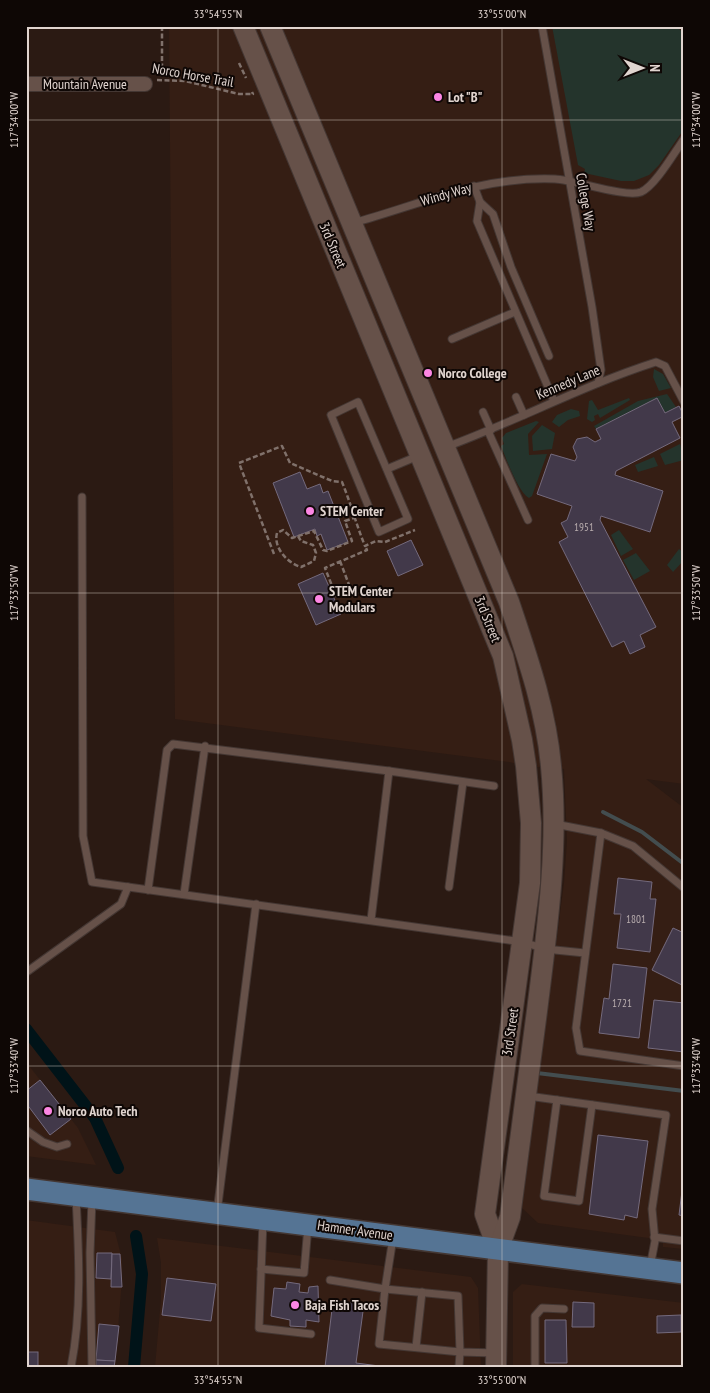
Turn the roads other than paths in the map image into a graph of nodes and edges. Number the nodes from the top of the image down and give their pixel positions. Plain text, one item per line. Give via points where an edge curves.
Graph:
1 (243, 26) edge
2 (270, 26) edge
3 (542, 26) edge
4 (148, 81) road end
5 (26, 84) edge
6 (684, 139) edge
7 (569, 181) junction
8 (474, 186) junction
9 (480, 202) junction
10 (352, 223) junction
11 (327, 231) junction
12 (515, 312) junction
13 (452, 339) dead end
14 (549, 356) dead end
15 (598, 383) junction
16 (516, 397) dead end
17 (554, 401) junction
18 (684, 402) edge
19 (483, 412) dead end
20 (524, 415) junction
21 (490, 431) junction
22 (445, 447) junction
23 (421, 456) junction
24 (386, 469) junction
25 (82, 496) dead end
26 (528, 520) dead end
27 (205, 746) junction
28 (389, 771) junction
29 (463, 782) junction
30 (494, 786) dead end
31 (554, 824) junction
32 (601, 833) junction
33 (128, 887) junction
34 (449, 887) dead end
35 (684, 888) edge
36 (148, 890) junction
37 (184, 894) junction
38 (256, 904) junction
39 (371, 920) junction
40 (523, 942) junction
41 (545, 949) junction
42 (585, 953) junction
43 (28, 971) dead end
44 (684, 1066) edge
45 (526, 1096) junction
46 (557, 1100) junction
47 (592, 1105) junction
48 (26, 1130) edge
49 (67, 1144) dead end
50 (26, 1189) edge
51 (92, 1196) junction
52 (217, 1213) junction
53 (263, 1218) junction
54 (308, 1224) junction
55 (394, 1236) junction
56 (654, 1237) junction
57 (684, 1241) edge
58 (498, 1250) junction
59 (650, 1268) junction
60 (261, 1269) junction
61 (684, 1273) edge
62 (330, 1280) dead end
63 (385, 1289) junction
64 (422, 1292) junction
65 (564, 1309) dead end
66 (312, 1334) dead end
67 (416, 1347) junction
68 (460, 1352) junction
69 (496, 1360) edge
70 (71, 1367) edge
71 (92, 1367) edge
72 (459, 1367) edge
73 (535, 1367) edge

1 - 11 street, 3rd Street
2 - 10 street, 3rd Street
3 - 7 lane, College Way
4 - 5 street, Mountain Avenue
6 - 7 lane, Windy Way via 652,184 640,192 626,193
7 - 8 lane, Windy Way via 528,179
7 - 15 lane, College Way via 592,307 600,370
8 - 9 lane
8 - 10 lane, Windy Way
9 - 12 lane via 477,221
9 - 14 lane via 493,214
10 - 11 street, Windy Way
10 - 22 street, 3rd Street
11 - 23 street, 3rd Street
12 - 13 lane
12 - 17 lane
15 - 17 lane, Kennedy Lane
15 - 18 lane, Kennedy Lane via 656,362 664,366
16 - 20 lane
17 - 20 lane, Kennedy Lane
19 - 21 lane
20 - 21 lane, Kennedy Lane
21 - 22 lane, Kennedy Lane
21 - 26 lane
22 - 31 street, 3rd Street via 509,602 530,665 550,757
23 - 24 lane
23 - 40 street, 3rd Street via 503,656 522,740 531,823 530,883
24 - 24 lane via 358,402 331,415 379,532 408,519
25 - 33 lane via 83,836 92,882
27 - 28 lane
27 - 36 lane via 172,744 167,750
27 - 37 lane
28 - 29 lane
28 - 39 lane
29 - 30 lane
29 - 34 lane
31 - 32 lane
31 - 41 street, 3rd Street
32 - 35 lane via 633,846
32 - 42 lane
33 - 36 lane
33 - 43 lane via 121,904
36 - 37 lane
37 - 38 lane
38 - 39 lane
38 - 52 lane
39 - 40 lane
40 - 41 lane
40 - 58 street, 3rd Street via 485,1214
41 - 42 lane
41 - 45 street, 3rd Street
42 - 44 lane via 576,1028 580,1051
45 - 46 lane
45 - 58 street, 3rd Street via 510,1217
46 - 47 lane
46 - 47 lane via 544,1196 579,1200
47 - 56 lane via 666,1115 652,1209
48 - 49 lane via 57,1147
50 - 51 main road, Hamner Avenue
51 - 52 main road, Hamner Avenue
51 - 70 lane
51 - 71 lane
52 - 53 main road, Hamner Avenue
53 - 54 main road, Hamner Avenue
53 - 60 lane
54 - 55 main road, Hamner Avenue
54 - 60 lane via 304,1274
55 - 58 main road, Hamner Avenue
55 - 63 lane
56 - 57 lane
56 - 59 lane
58 - 59 main road, Hamner Avenue
58 - 69 street, 3rd Street
59 - 61 main road, Hamner Avenue
60 - 66 lane via 259,1328
62 - 63 lane
63 - 64 lane
63 - 67 lane via 379,1344
64 - 67 lane
64 - 68 lane via 458,1296
65 - 73 lane via 542,1308 535,1316
67 - 68 lane
68 - 69 lane
68 - 72 lane

